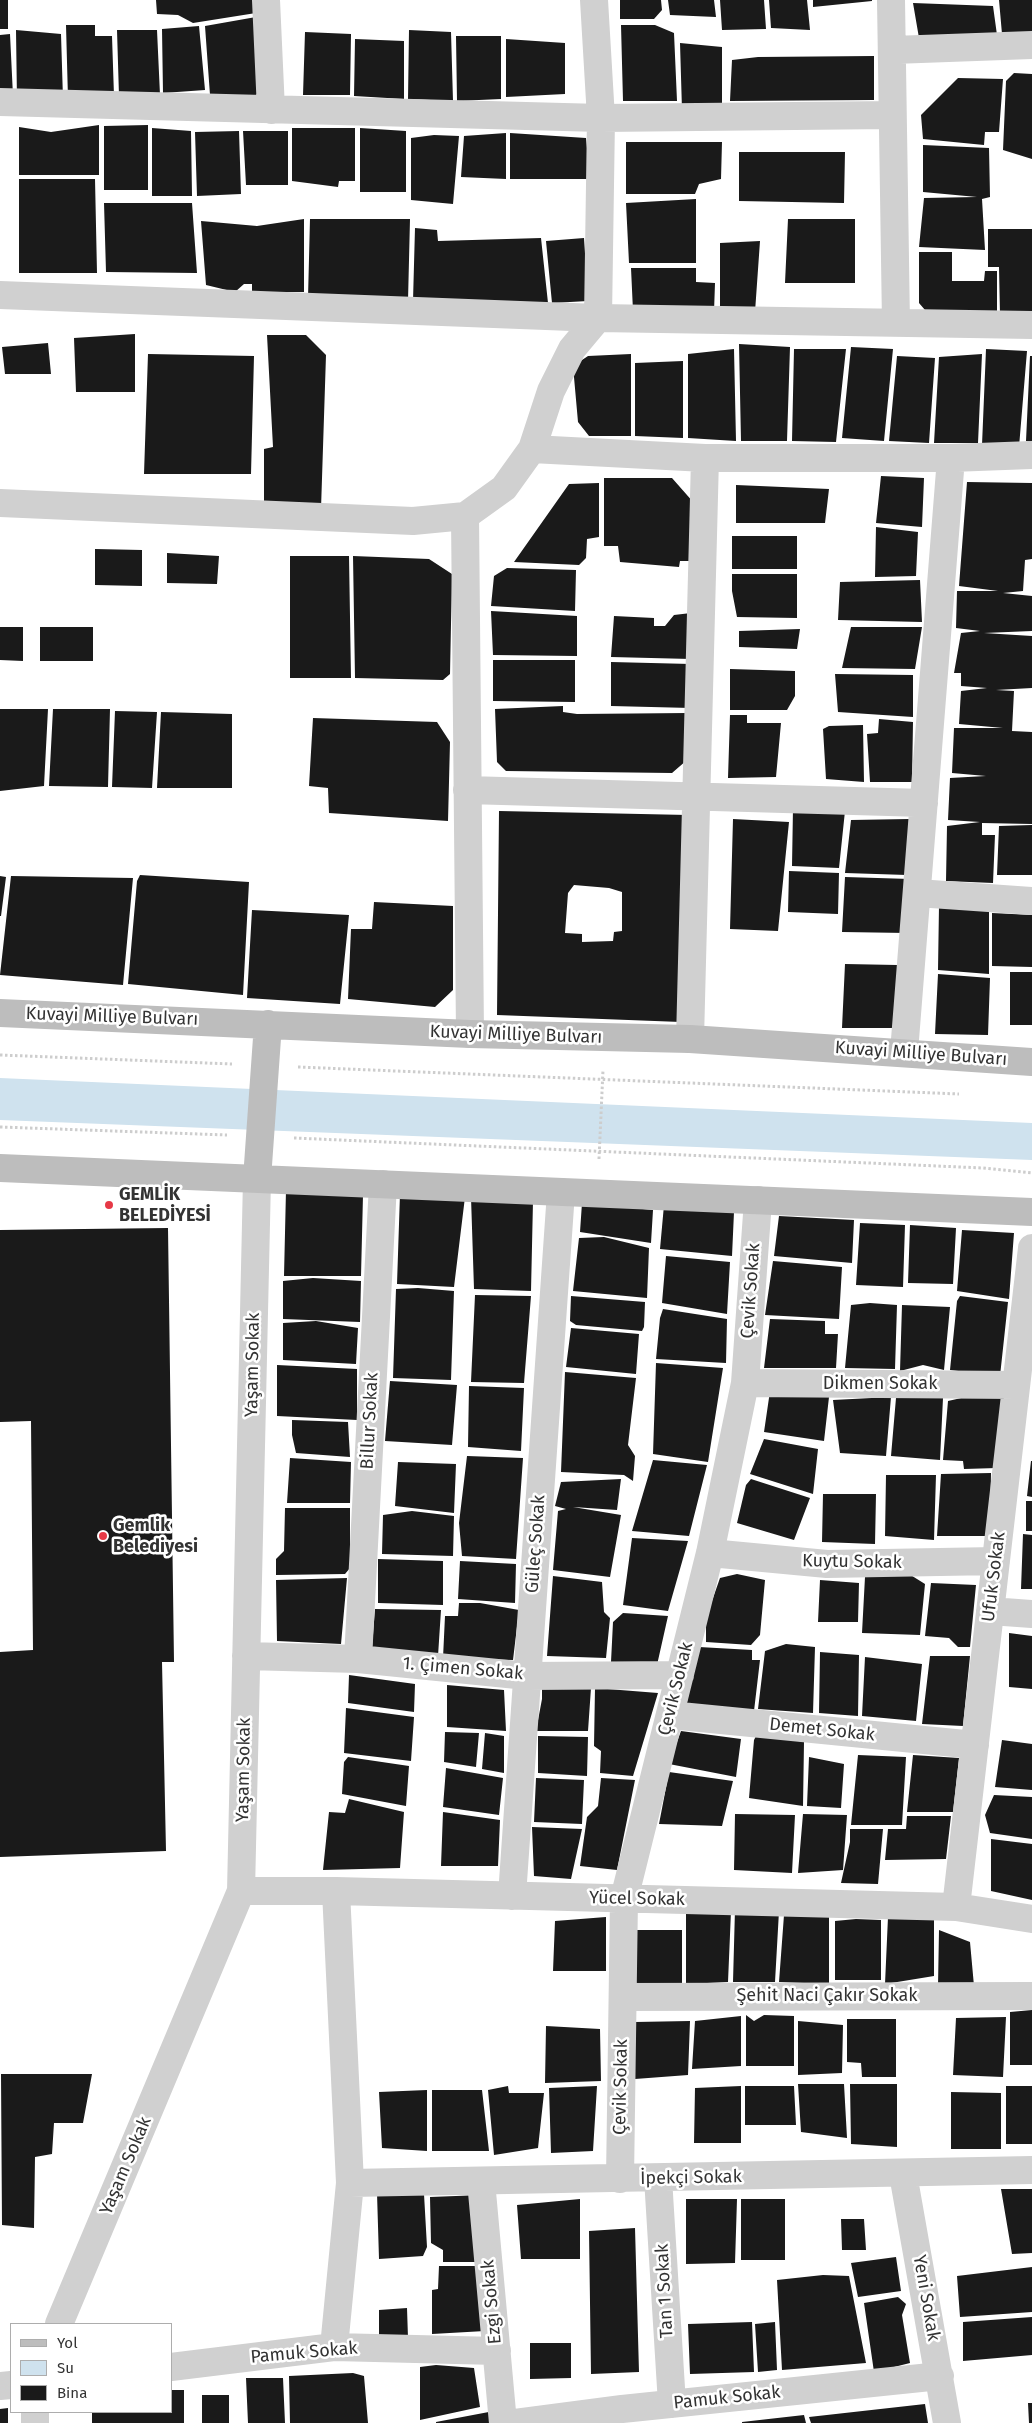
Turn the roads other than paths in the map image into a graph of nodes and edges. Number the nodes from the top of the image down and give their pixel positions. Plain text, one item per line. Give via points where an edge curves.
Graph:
1 (266, 0) edge
2 (594, 0) edge
3 (891, 0) edge
4 (1032, 45) edge
5 (893, 50) junction
6 (0, 102) edge
7 (271, 110) junction
8 (891, 115) junction
9 (601, 118) junction
10 (0, 295) edge
11 (598, 318) junction
12 (896, 323) junction
13 (1032, 325) edge
14 (532, 449) junction
15 (1032, 455) edge
16 (705, 458) junction
17 (951, 458) junction
18 (0, 503) edge
19 (465, 516) junction
20 (467, 790) junction
21 (696, 795) junction
22 (924, 803) junction
23 (917, 893) junction
24 (1032, 901) edge
25 (0, 1013) edge
26 (268, 1024) junction
27 (470, 1034) junction
28 (690, 1039) junction
29 (904, 1052) junction
30 (1032, 1062) edge
31 (0, 1168) edge
32 (257, 1179) junction
33 (382, 1184) junction
34 (561, 1192) junction
35 (758, 1200) junction
36 (1032, 1212) edge
37 (1032, 1248) edge
38 (745, 1383) junction
39 (1016, 1385) junction
40 (710, 1553) junction
41 (996, 1561) junction
42 (990, 1611) junction
43 (1032, 1614) edge
44 (246, 1656) junction
45 (358, 1659) junction
46 (680, 1675) junction
47 (527, 1676) junction
48 (670, 1715) junction
49 (974, 1745) junction
50 (241, 1892) junction
51 (336, 1892) junction
52 (512, 1896) junction
53 (624, 1898) junction
54 (956, 1907) junction
55 (1032, 1919) edge
56 (1032, 1996) edge
57 (623, 1997) junction
58 (1032, 2170) edge
59 (903, 2174) junction
60 (658, 2178) junction
61 (620, 2179) junction
62 (481, 2181) junction
63 (350, 2183) junction
64 (59, 2323) edge
65 (334, 2347) junction
66 (496, 2351) junction
67 (172, 2366) edge
68 (940, 2376) junction
69 (672, 2404) junction
70 (624, 2416) edge
71 (503, 2423) edge
72 (515, 2423) edge
73 (947, 2423) edge

1 - 7 street
2 - 9 street
3 - 5 street
4 - 5 street
5 - 8 street
6 - 7 street
7 - 9 street
8 - 9 street
8 - 12 street
9 - 11 street
10 - 11 street
11 - 12 street
11 - 14 street via 572,349 551,390
12 - 13 street
14 - 16 street
14 - 19 street via 504,488
15 - 17 street
16 - 17 street
16 - 21 street
17 - 22 street
18 - 19 street via 413,521
19 - 20 street
20 - 21 street
20 - 27 street
21 - 22 street
21 - 28 street
22 - 23 street
23 - 24 street
23 - 29 street
25 - 26 main road, Kuvayi Milliye Bulvarı
26 - 27 main road, Kuvayi Milliye Bulvarı
26 - 32 main road
27 - 28 main road, Kuvayi Milliye Bulvarı
28 - 29 main road, Kuvayi Milliye Bulvarı
29 - 30 main road, Kuvayi Milliye Bulvarı
31 - 32 main road
32 - 33 main road
32 - 44 street, Yaşam Sokak
33 - 34 main road
33 - 45 street, Billur Sokak
34 - 35 main road
34 - 47 street, Güleç Sokak
35 - 36 main road
35 - 38 street, Çevik Sokak
37 - 39 street, Ufuk Sokak
38 - 39 street, Dikmen Sokak
38 - 40 street, Çevik Sokak
39 - 41 street, Ufuk Sokak
40 - 41 street, Kuytu Sokak via 826,1564
40 - 46 street, Çevik Sokak
41 - 42 street, Ufuk Sokak
42 - 43 street
42 - 49 street, Ufuk Sokak
44 - 45 street, 1. Çimen Sokak
44 - 50 street, Yaşam Sokak
45 - 47 street, 1. Çimen Sokak
46 - 47 street, 1. Çimen Sokak
46 - 48 street, Çevik Sokak
47 - 52 street, Güleç Sokak
48 - 49 street, Demet Sokak
48 - 53 street, Çevik Sokak
49 - 54 street, Ufuk Sokak
50 - 51 street, Yücel Sokak
50 - 64 street, Yaşam Sokak
51 - 52 street, Yücel Sokak
51 - 63 street
52 - 53 street, Yücel Sokak
53 - 54 street, Yücel Sokak
53 - 57 street, Çevik Sokak
54 - 55 street, Yücel Sokak
56 - 57 street, Şehit Naci Çakır Sokak
57 - 61 street, Çevik Sokak
58 - 59 street, İpekçi Sokak
59 - 60 street, İpekçi Sokak
59 - 68 street, Yeni Sokak
60 - 61 street, İpekçi Sokak
60 - 69 street, Tan 1 Sokak
61 - 62 street, İpekçi Sokak
62 - 63 street, İpekçi Sokak
62 - 66 street, Ezgi Sokak
63 - 65 street
65 - 66 street, Pamuk Sokak
65 - 67 street, Pamuk Sokak
66 - 71 street, Ezgi Sokak
68 - 69 street, Pamuk Sokak
68 - 73 street, Yeni Sokak
69 - 70 street, Pamuk Sokak
70 - 72 street, Pamuk Sokak

